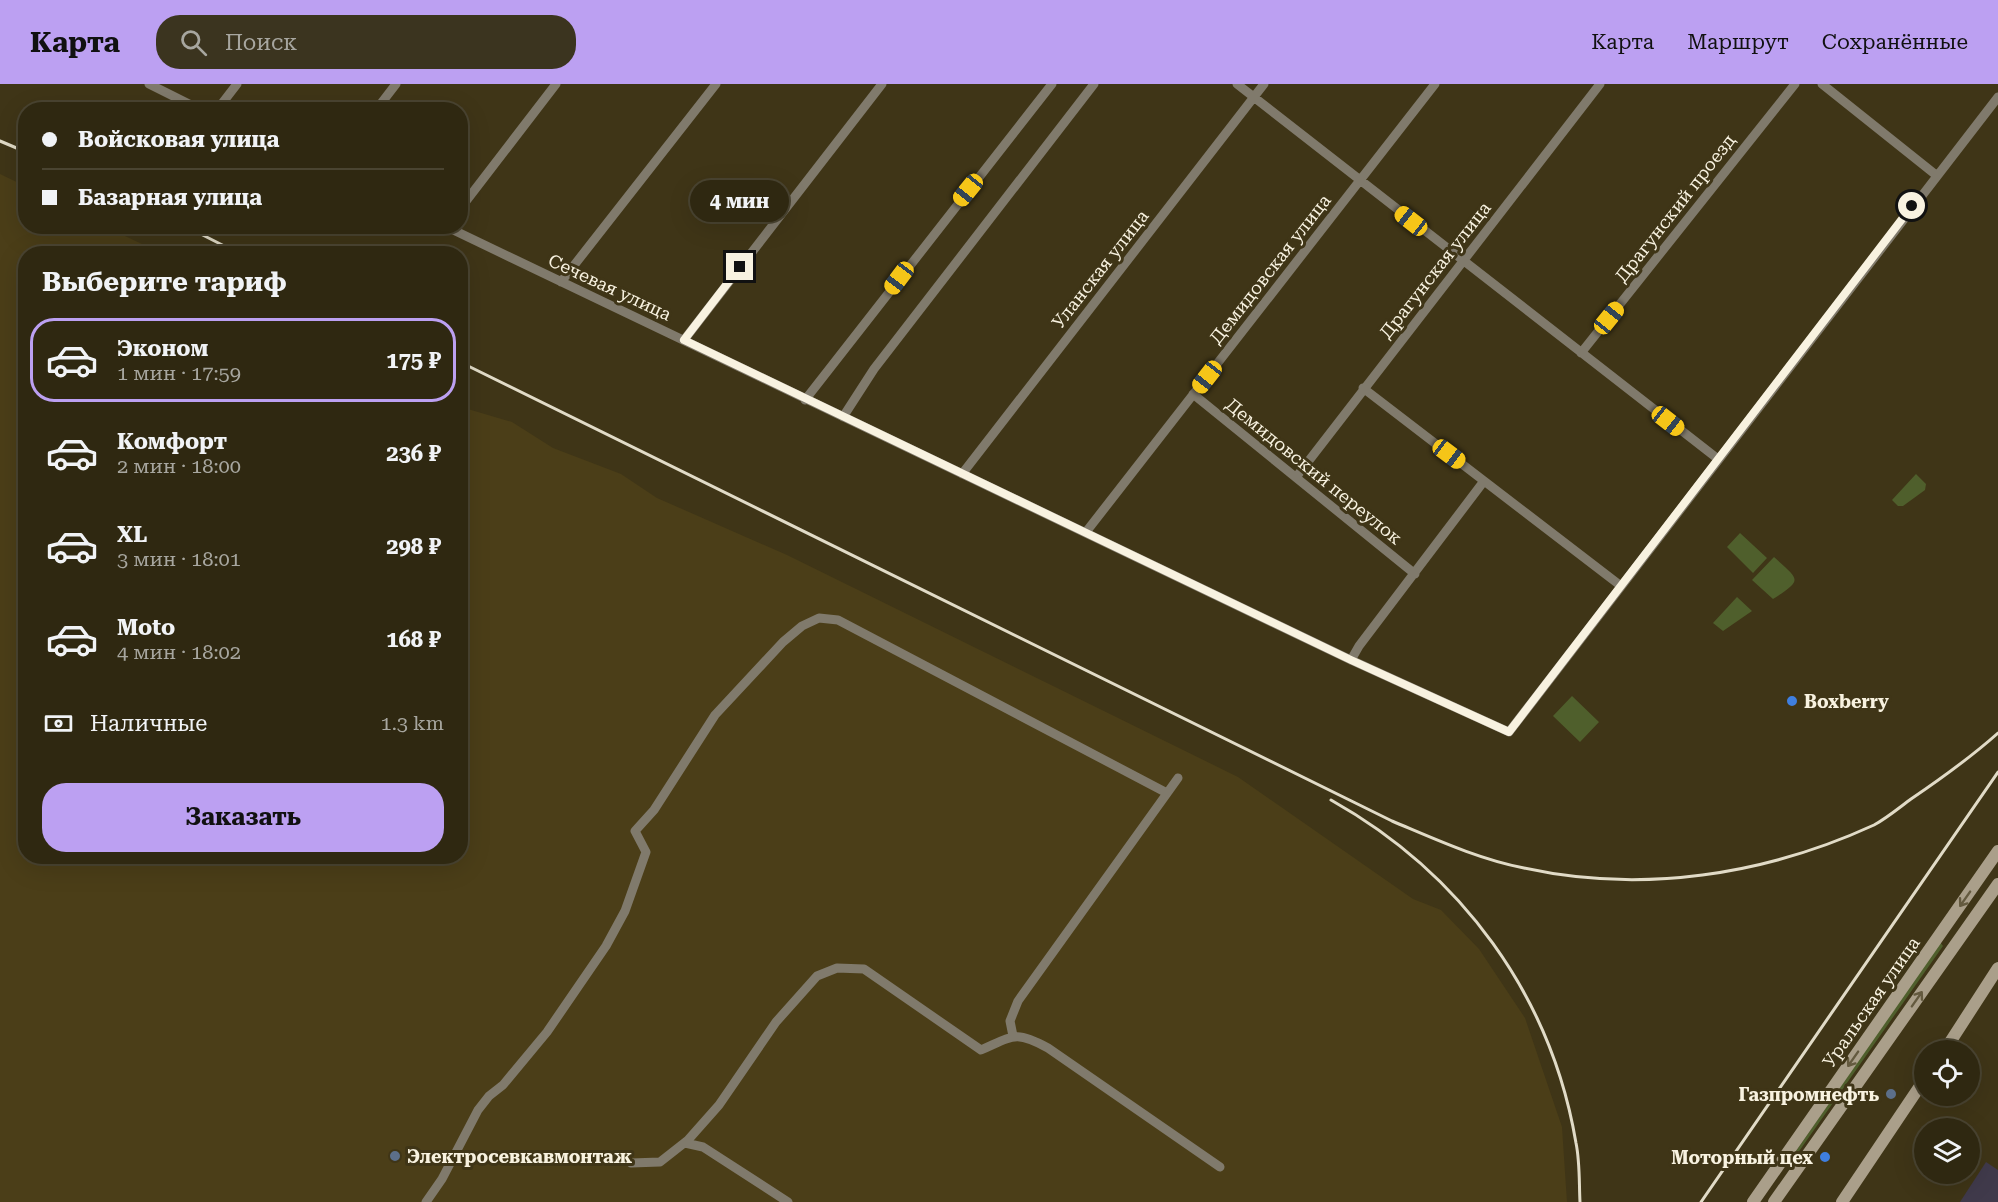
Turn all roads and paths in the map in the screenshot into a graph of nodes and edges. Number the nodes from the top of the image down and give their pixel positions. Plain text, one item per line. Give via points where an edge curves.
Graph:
1 (149, 84) edge
2 (237, 84) edge
3 (396, 84) edge
4 (556, 84) edge
5 (716, 84) edge
6 (882, 84) edge
7 (1052, 84) edge
8 (1094, 84) edge
9 (1237, 84) edge
10 (1264, 84) edge
11 (1436, 84) edge
12 (1600, 84) edge
13 (1795, 84) edge
14 (1822, 84) edge
15 (1254, 97) junction
16 (1998, 97) edge
17 (185, 102) edge
18 (223, 102) edge
19 (382, 102) edge
20 (1936, 175) junction
21 (1360, 181) junction
22 (468, 199) edge
23 (462, 234) edge
24 (1463, 261) junction
25 (561, 282) junction
26 (684, 340) junction
27 (1581, 354) junction
28 (1363, 388) junction
29 (1193, 394) junction
30 (805, 400) junction
31 (843, 417) junction
32 (1718, 459) junction
33 (963, 474) junction
34 (1297, 476) junction
35 (1484, 481) junction
36 (1086, 532) junction
37 (1415, 574) junction
38 (1621, 586) junction
39 (1351, 660) junction
40 (1178, 778) dead end
41 (1167, 794) junction
42 (1998, 851) edge
43 (1998, 884) edge
44 (1998, 968) edge
45 (1012, 1036) junction
46 (1951, 1040) edge
47 (1914, 1095) edge
48 (685, 1143) junction
49 (631, 1163) dead end
50 (1220, 1167) dead end
51 (426, 1202) edge
52 (788, 1202) edge
53 (1753, 1202) edge
54 (1774, 1202) edge
55 (1842, 1202) edge

1 - 17 street
2 - 18 street
3 - 19 street
4 - 22 street
5 - 25 street
6 - 26 street
7 - 30 street
8 - 31 street via 874,369
9 - 15 street
10 - 15 street, Уланская улица
11 - 21 street, Демидовская улица
12 - 24 street, Драгунская улица
13 - 27 street, Драгунский проезд
14 - 20 street
15 - 21 street
15 - 33 street, Уланская улица
16 - 20 street
20 - 32 street
21 - 24 street
21 - 29 street, Демидовская улица
23 - 25 street, Сечевая улица
24 - 27 street
24 - 28 street, Драгунская улица
25 - 26 street, Сечевая улица
26 - 30 street, Сечевая улица
27 - 32 street
28 - 34 street, Драгунская улица
28 - 35 street
29 - 34 street, Демидовский переулок
29 - 36 street, Демидовская улица
30 - 31 street, Сечевая улица
31 - 33 street, Сечевая улица
32 - 38 street
33 - 36 street, Сечевая улица
34 - 37 street, Демидовский переулок
35 - 37 street
35 - 38 street
36 - 39 street, Сечевая улица
37 - 39 street
38 - 39 street, Сечевая улица via 1509,732
40 - 41 street
41 - 45 street via 1018,1001 1010,1021
41 - 51 street via 838,620 819,618 802,626 715,715 654,810 635,831 646,852 625,911 606,946 547,1032 478,1110
42 -> 53 main road, Уральская улица
54 -> 43 main road, Уральская улица
44 - 46 main road
45 - 48 street via 981,1050 864,969 837,968 817,976 776,1022 719,1105
45 - 50 street via 1025,1035 1048,1048
47 - 55 main road
48 - 49 street via 660,1162
48 - 52 street via 703,1147

